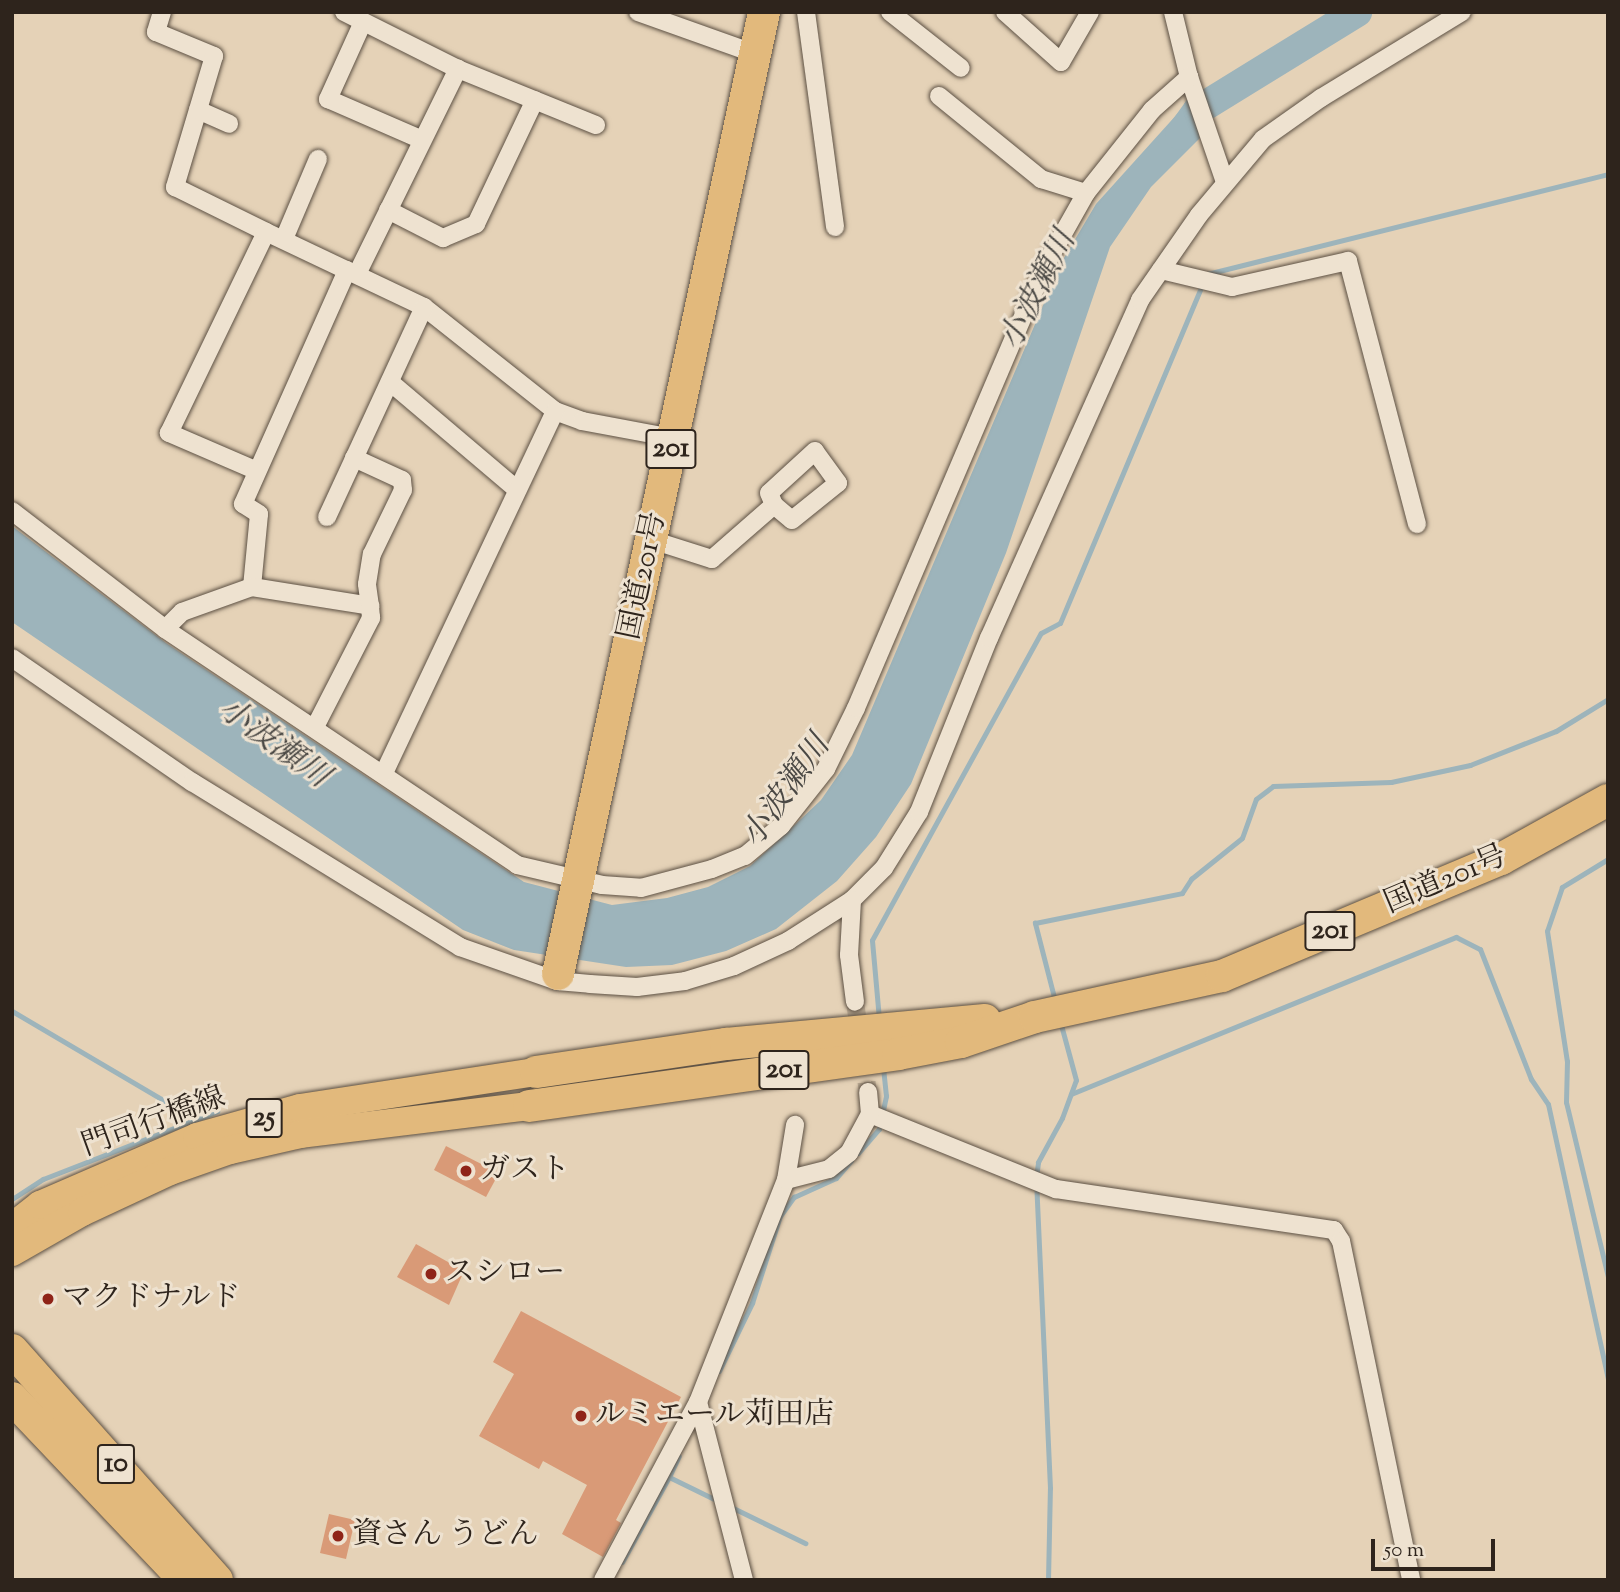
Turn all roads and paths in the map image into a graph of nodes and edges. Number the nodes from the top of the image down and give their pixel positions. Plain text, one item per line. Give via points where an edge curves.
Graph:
1 (162, 12) edge
2 (344, 12) edge
3 (638, 12) edge
4 (764, 12) edge
5 (806, 12) edge
6 (890, 12) edge
7 (1005, 12) edge
8 (1090, 12) edge
9 (1172, 12) edge
10 (1462, 12) edge
11 (363, 22) junction
12 (756, 54) junction
13 (961, 68) dead end
14 (458, 69) junction
15 (1191, 82) junction
16 (939, 96) dead end
17 (535, 100) junction
18 (198, 110) junction
19 (229, 124) dead end
20 (596, 125) dead end
21 (420, 139) junction
22 (318, 159) dead end
23 (1225, 182) junction
24 (1086, 193) junction
25 (388, 210) junction
26 (835, 227) dead end
27 (265, 232) junction
28 (284, 239) junction
29 (1161, 270) junction
30 (352, 272) junction
31 (424, 307) junction
32 (390, 382) junction
33 (555, 411) junction
34 (673, 438) junction
35 (354, 458) junction
36 (255, 470) junction
37 (516, 488) junction
38 (774, 505) dead end
39 (12, 511) edge
40 (327, 517) dead end
41 (1417, 524) dead end
42 (652, 540) junction
43 (252, 587) junction
44 (370, 606) junction
45 (165, 629) junction
46 (12, 658) edge
47 (315, 727) junction
48 (384, 773) junction
49 (1608, 800) edge
50 (580, 883) junction
51 (852, 900) junction
52 (558, 974) dead end
53 (856, 1002) tunnel mouth
54 (1035, 1017) junction
55 (536, 1072) joint
56 (868, 1092) tunnel mouth
57 (529, 1106) joint
58 (870, 1114) junction
59 (795, 1125) dead end
60 (786, 1180) junction
61 (12, 1227) edge
62 (12, 1252) edge
63 (12, 1350) edge
64 (12, 1398) edge
65 (698, 1402) junction
66 (185, 1580) edge
67 (217, 1580) edge
68 (603, 1580) edge
69 (744, 1580) edge
70 (1410, 1580) edge

1 - 18 street via 156,32 214,56
2 - 11 street
3 - 12 street
4 - 12 highway, 国道201号 / 201
5 - 26 street
6 - 13 street
7 - 8 street via 1061,62
9 - 15 street
10 - 23 street via 1263,139
11 - 14 street
11 - 21 street via 328,99
12 - 34 highway, 国道201号 / 201
14 - 17 street
14 - 21 street
15 - 23 street
15 - 24 street via 1152,110
16 - 24 street via 1041,179
17 - 20 street
17 - 25 street via 476,223 443,238
18 - 19 street
18 - 27 street via 175,187
21 - 25 street
22 - 28 street
23 - 29 street
24 - 50 street via 1037,283 826,769 781,826 745,856 641,888
25 - 30 street
27 - 28 street
27 - 36 street via 169,433
28 - 30 street
29 - 41 street via 1232,287 1348,261
29 - 51 street via 1140,300 989,638 919,812 884,867
30 - 31 street
30 - 36 street
31 - 32 street
31 - 33 street
32 - 35 street
32 - 37 street
33 - 34 street via 582,421
33 - 37 street
34 - 42 highway, 国道201号 / 201
35 - 40 street
35 - 44 street via 402,480 403,490 372,554 367,584
36 - 43 street via 243,504 259,514
37 - 48 street
38 - 42 street via 712,559
39 - 45 street
42 - 50 highway, 国道201号 / 201
43 - 44 street
43 - 45 street via 182,612
44 - 47 street via 371,618
45 - 47 street
46 - 51 street via 192,782 412,921 460,947 545,977 637,987 685,981 734,966 788,941
47 - 48 street
48 - 50 street via 517,865
49 - 54 highway, 国道201号 / 201 via 1501,859 1223,976
50 - 52 highway, 国道201号 / 201
51 - 53 street via 849,955
54 - 55 highway, 国道201号 / 201 via 726,1044
54 - 57 highway, 国道201号 / 201 via 961,1042 898,1054
55 - 61 main road, 門司行橋線 / 25 via 300,1108 197,1137 40,1205
56 - 58 street
57 - 62 main road, 門司行橋線 / 25 via 301,1134 230,1150 170,1171 82,1212
58 - 60 street via 849,1153 829,1169
58 - 70 street via 1056,1189 1334,1230 1342,1241
59 - 60 street
60 - 65 street
63 - 67 highway, 10
64 - 66 highway, 10
65 - 68 street
65 - 69 street

